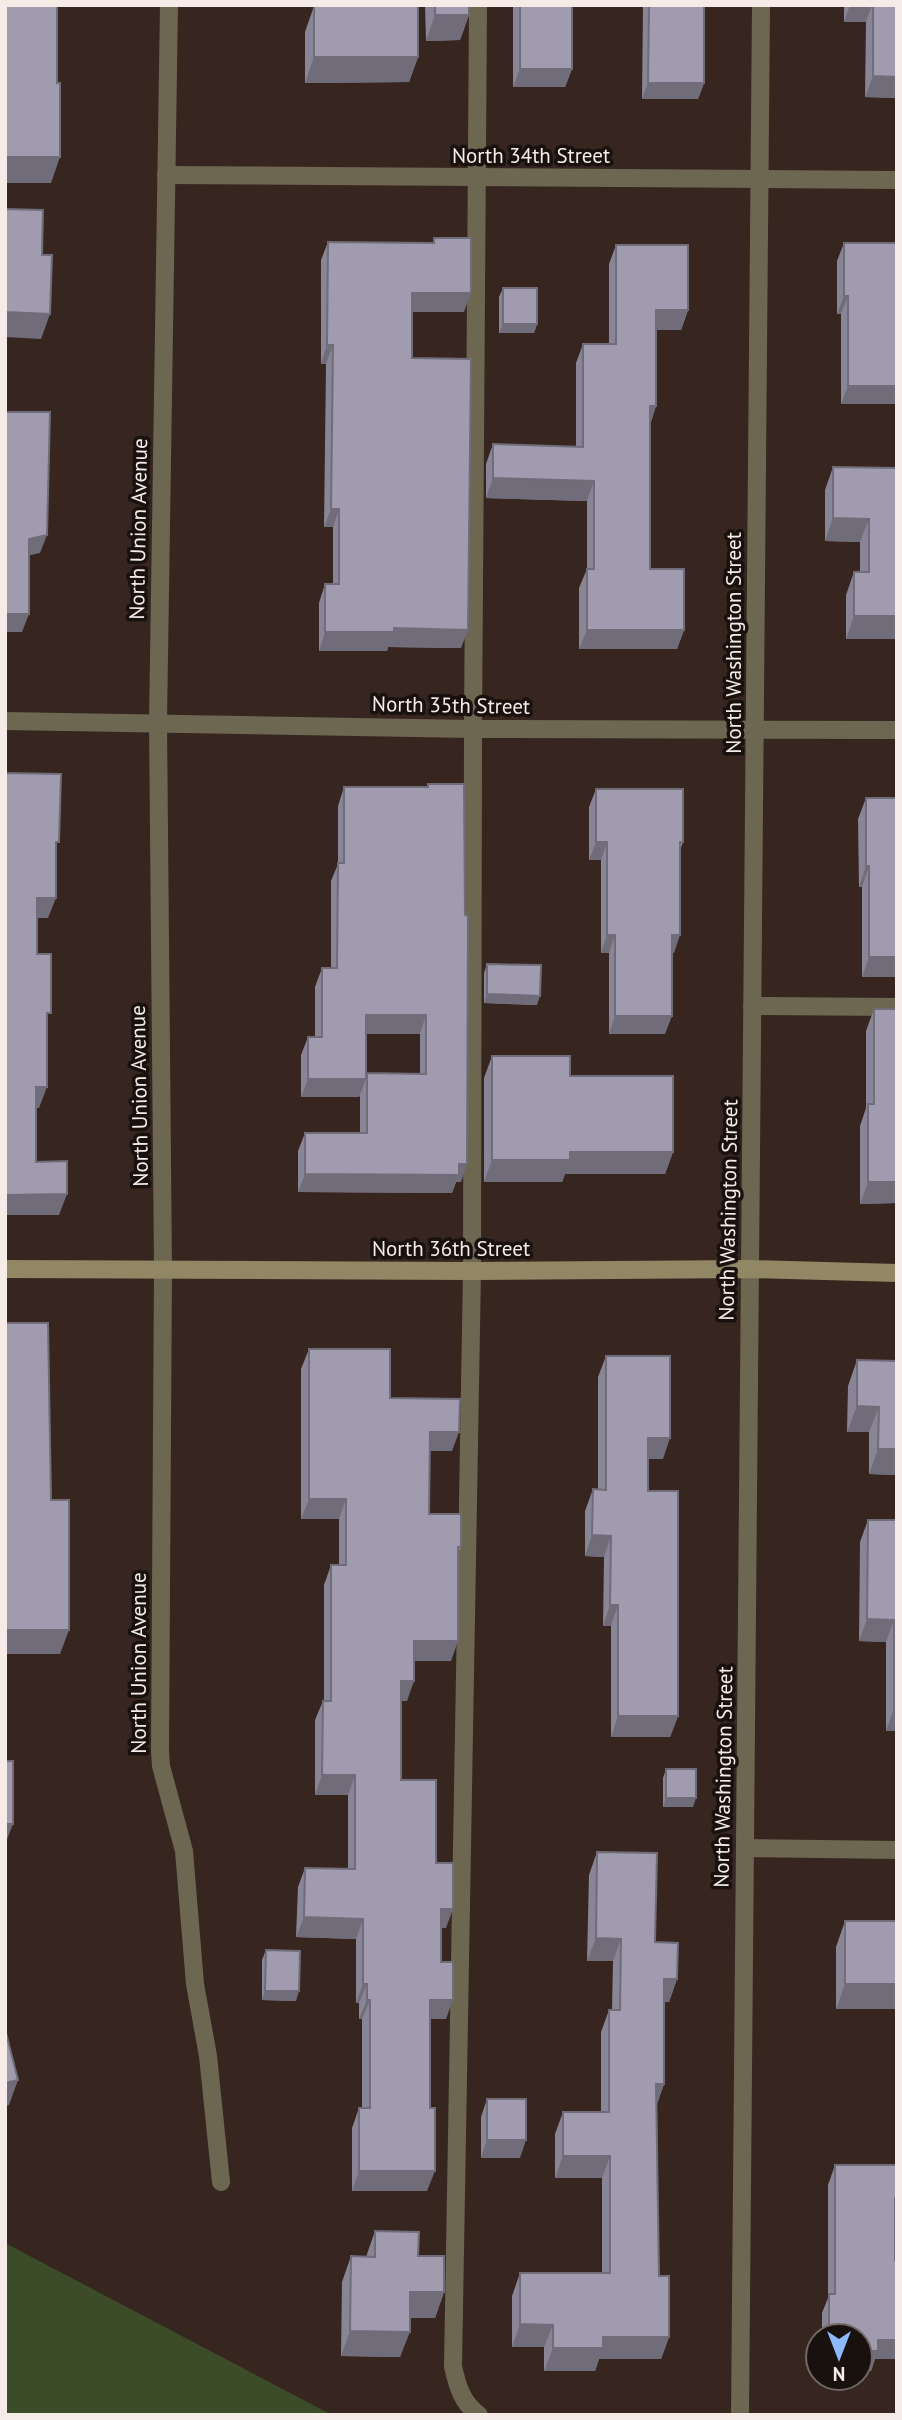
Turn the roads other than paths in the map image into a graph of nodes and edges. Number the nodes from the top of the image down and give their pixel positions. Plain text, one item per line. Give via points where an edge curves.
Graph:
1 (169, 5) edge
2 (478, 5) edge
3 (761, 5) edge
4 (166, 175) junction
5 (475, 177) junction
6 (760, 179) junction
7 (897, 180) edge
8 (5, 721) edge
9 (158, 722) junction
10 (755, 728) junction
11 (472, 729) junction
12 (897, 730) edge
13 (752, 1006) junction
14 (897, 1007) edge
15 (5, 1269) edge
16 (163, 1269) junction
17 (750, 1269) junction
18 (472, 1271) junction
19 (897, 1273) edge
20 (745, 1848) junction
21 (897, 1850) edge
22 (221, 2182) dead end
23 (479, 2415) edge
24 (740, 2415) edge

1 - 4 street, North Union Avenue
2 - 5 street
3 - 6 street, North Washington Street
4 - 5 street, North 34th Street
4 - 9 street, North Union Avenue
5 - 6 street, North 34th Street
5 - 11 street
6 - 7 street, North 34th Street
6 - 10 street, North Washington Street
8 - 9 street, North 35th Street
9 - 11 street, North 35th Street
9 - 16 street, North Union Avenue
10 - 11 street, North 35th Street
10 - 12 street, North 35th Street
10 - 13 street, North Washington Street
11 - 18 street
13 - 14 street
13 - 17 street, North Washington Street
15 - 16 street, North 36th Street
16 - 18 street, North 36th Street
16 - 22 street, North Union Avenue via 161,1766 184,1850 195,1984 208,2056
17 - 18 street, North 36th Street
17 - 19 street, North 36th Street
17 - 20 street, North Washington Street
18 - 23 street via 453,2366 461,2393
20 - 21 street
20 - 24 street, North Washington Street

